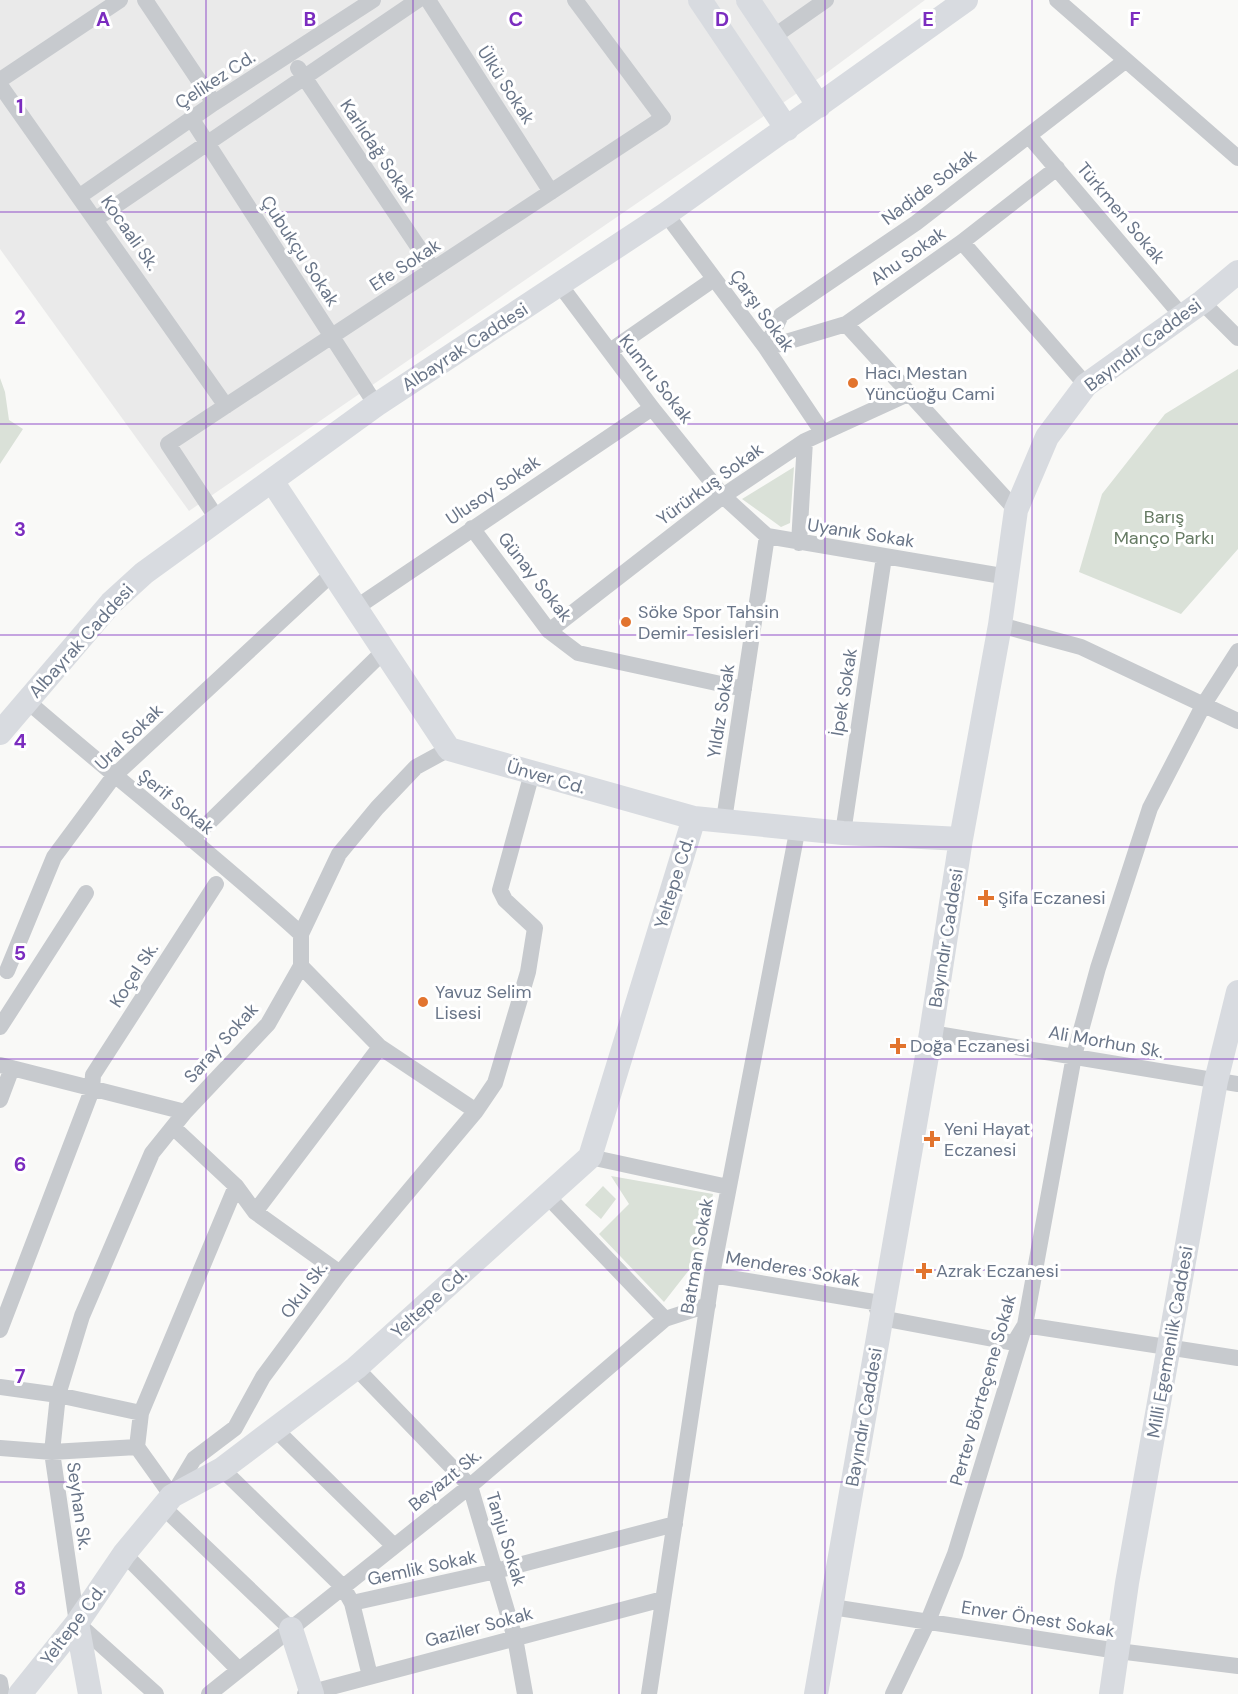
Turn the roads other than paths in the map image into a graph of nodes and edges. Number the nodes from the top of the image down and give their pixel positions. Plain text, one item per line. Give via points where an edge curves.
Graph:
1 (120, 0) edge
2 (145, 0) edge
3 (373, 0) edge
4 (418, 0) edge
5 (428, 0) edge
6 (575, 0) edge
7 (700, 0) edge
8 (748, 0) edge
9 (826, 0) edge
10 (966, 0) edge
11 (1068, 4) edge
12 (773, 38) junction
13 (290, 56) junction
14 (1125, 61) junction
15 (303, 76) junction
16 (0, 82) edge
17 (214, 103) junction
18 (819, 106) junction
19 (191, 118) junction
20 (787, 129) junction
21 (1029, 136) junction
22 (207, 143) junction
23 (1238, 158) edge
24 (1057, 168) junction
25 (551, 192) junction
26 (80, 196) junction
27 (666, 214) junction
28 (96, 219) junction
29 (962, 242) junction
30 (434, 269) junction
31 (1238, 272) edge
32 (714, 279) junction
33 (560, 285) junction
34 (1202, 302) junction
35 (1182, 316) junction
36 (846, 324) junction
37 (332, 336) junction
38 (1238, 338) edge
39 (766, 348) junction
40 (610, 351) junction
41 (1086, 385) junction
42 (910, 393) junction
43 (376, 405) junction
44 (226, 406) junction
45 (652, 408) junction
46 (823, 434) junction
47 (805, 441) junction
48 (272, 481) junction
49 (723, 496) junction
50 (1017, 510) junction
51 (218, 520) junction
52 (472, 528) junction
53 (766, 536) junction
54 (799, 543) junction
55 (884, 557) junction
56 (333, 572) junction
57 (1008, 578) junction
58 (357, 607) junction
59 (1000, 625) junction
60 (549, 631) junction
61 (385, 650) junction
62 (1238, 651) edge
63 (744, 689) junction
64 (26, 700) junction
65 (1204, 704) junction
66 (1238, 721) edge
67 (0, 733) edge
68 (449, 749) junction
69 (532, 773) junction
70 (114, 776) junction
71 (694, 818) junction
72 (724, 820) junction
73 (798, 827) junction
74 (843, 833) junction
75 (961, 839) junction
76 (191, 840) junction
77 (216, 884) dead end
78 (86, 893) dead end
79 (301, 934) junction
80 (301, 966) junction
81 (4, 969) edge
82 (32, 978) junction
83 (1238, 992) edge
84 (0, 1027) edge
85 (932, 1033) junction
86 (380, 1047) junction
87 (1074, 1056) junction
88 (6, 1067) edge
89 (1227, 1082) edge
90 (92, 1090) junction
91 (0, 1100) edge
92 (476, 1111) junction
93 (184, 1112) junction
94 (174, 1128) junction
95 (590, 1157) junction
96 (236, 1186) junction
97 (728, 1187) junction
98 (548, 1197) junction
99 (255, 1212) junction
100 (340, 1273) junction
101 (711, 1275) junction
102 (708, 1305) junction
103 (881, 1318) junction
104 (665, 1319) junction
105 (1025, 1325) junction
106 (0, 1330) edge
107 (1169, 1348) junction
108 (1238, 1358) edge
109 (356, 1368) junction
110 (0, 1387) edge
111 (58, 1395) junction
112 (141, 1413) junction
113 (277, 1431) junction
114 (137, 1447) junction
115 (0, 1448) edge
116 (52, 1452) junction
117 (222, 1469) junction
118 (470, 1486) junction
119 (167, 1501) junction
120 (675, 1524) junction
121 (394, 1546) junction
122 (124, 1554) junction
123 (496, 1571) junction
124 (343, 1587) junction
125 (663, 1599) junction
126 (352, 1603) junction
127 (832, 1607) junction
128 (928, 1621) junction
129 (77, 1623) junction
130 (291, 1629) junction
131 (515, 1638) junction
132 (1118, 1651) junction
133 (1238, 1666) edge
134 (239, 1670) junction
135 (370, 1676) junction
136 (0, 1682) edge
137 (309, 1693) edge
138 (2, 1694) edge
139 (20, 1694) edge
140 (90, 1694) edge
141 (156, 1694) edge
142 (209, 1694) edge
143 (525, 1694) edge
144 (649, 1694) edge
145 (816, 1694) edge
146 (893, 1694) edge
147 (1111, 1694) edge

1 - 16 street
2 - 17 street
3 - 13 street, Çelikez Cd.
4 - 15 street
5 - 25 street, Ülkü Sokak
6 - 25 street, Efe Sokak via 663,118
7 - 20 street
8 - 12 street
9 - 12 street
10 - 18 street, Albayrak Caddesi
11 - 14 street
12 - 18 street
13 - 15 street, Karlıdağ Sokak
13 - 17 street, Çelikez Cd.
14 - 21 street, Nadide Sokak
14 - 23 street
15 - 22 street
15 - 30 street, Karlıdağ Sokak
16 - 26 street, Kocaali Sk.
17 - 19 street, Çelikez Cd.
18 - 20 street, Albayrak Caddesi
19 - 22 street, Çubukçu Sokak
19 - 26 street, Çelikez Cd.
20 - 27 street, Albayrak Caddesi
21 - 24 street, Türkmen Sokak
21 - 39 street, Nadide Sokak via 916,222 781,315
22 - 28 street
22 - 37 street, Çubukçu Sokak
24 - 29 street, Ahu Sokak
24 - 35 street, Türkmen Sokak
25 - 30 street, Efe Sokak
26 - 28 street, Kocaali Sk.
27 - 32 street, Çarşı Sokak
27 - 33 street, Albayrak Caddesi
28 - 44 street, Kocaali Sk.
29 - 36 street, Ahu Sokak
29 - 41 street
30 - 37 street, Efe Sokak
31 - 34 street, Bayındır Caddesi
32 - 39 street, Çarşı Sokak
32 - 40 street
33 - 40 street, Kumru Sokak
33 - 43 street, Albayrak Caddesi
34 - 35 street, Bayındır Caddesi
34 - 38 street
35 - 41 street, Bayındır Caddesi
36 - 39 street, Ahu Sokak
36 - 42 street
37 - 43 street, Çubukçu Sokak
37 - 44 street, Efe Sokak
39 - 46 street, Çarşı Sokak
40 - 45 street, Kumru Sokak
41 - 50 street, Bayındır Caddesi via 1047,437
42 - 46 street, Yürürkuş Sokak
42 - 50 street
43 - 48 street, Albayrak Caddesi
44 - 51 street, Efe Sokak via 168,444
45 - 49 street, Kumru Sokak
45 - 52 street, Ulusoy Sokak
46 - 47 street, Yürürkuş Sokak
47 - 49 street, Yürürkuş Sokak
47 - 54 street
48 - 51 street, Albayrak Caddesi
48 - 56 street
49 - 53 street
49 - 60 street, Yürürkuş Sokak
50 - 57 street, Bayındır Caddesi
51 - 64 street, Albayrak Caddesi via 144,573 111,603
52 - 58 street, Ulusoy Sokak
52 - 60 street, Günay Sokak
53 - 54 street, Uyanık Sokak
53 - 63 street, Yıldız Sokak
54 - 55 street, Uyanık Sokak
55 - 57 street, Uyanık Sokak
55 - 74 street, İpek Sokak
56 - 58 street
56 - 70 street, Ural Sokak
57 - 59 street, Bayındır Caddesi
58 - 61 street
59 - 65 street via 1081,647
59 - 75 street, Bayındır Caddesi
60 - 63 street, Günay Sokak via 578,653
61 - 68 street
61 - 76 street
62 - 65 street, Pertev Börteçene Sokak
63 - 72 street, Yıldız Sokak
64 - 67 street, Albayrak Caddesi
64 - 70 street, Şerif Sokak
65 - 66 street
65 - 87 street, Pertev Börteçene Sokak via 1150,808
68 - 69 street, Ünver Cd.
68 - 79 street, Saray Sokak via 416,767 339,854
69 - 71 street, Ünver Cd.
69 - 92 street, Okul Sk. via 500,890 505,900 535,928 528,972 495,1083
70 - 76 street, Şerif Sokak
70 - 81 street, Ural Sokak via 54,857
71 - 72 street, Ünver Cd.
71 - 95 street, Yeltepe Cd.
72 - 73 street, Ünver Cd.
73 - 74 street, Ünver Cd.
73 - 97 street, Batman Sokak
74 - 75 street, Ünver Cd.
75 - 85 street, Bayındır Caddesi
76 - 79 street, Şerif Sokak via 231,870
77 - 90 street, Koçel Sk. via 93,1075
78 - 82 street
79 - 80 street, Saray Sokak
80 - 86 street
80 - 93 street, Saray Sokak via 268,1024
81 - 82 street
82 - 84 street
83 - 89 street, Milli Egemenlik Caddesi
85 - 87 street, Ali Morhun Sk.
85 - 103 street, Bayındır Caddesi
86 - 92 street
86 - 99 street
87 - 89 street, Ali Morhun Sk.
87 - 105 street, Pertev Börteçene Sokak
88 - 90 street
88 - 91 street
89 - 107 street, Milli Egemenlik Caddesi
90 - 93 street
90 - 106 street, Koçel Sk.
92 - 100 street, Okul Sk.
93 - 94 street, Saray Sokak
94 - 96 street
94 - 111 street, Saray Sokak via 152,1153 82,1316
95 - 97 street
95 - 98 street, Yeltepe Cd.
96 - 99 street
96 - 112 street
97 - 101 street, Batman Sokak
98 - 104 street
98 - 109 street, Yeltepe Cd.
99 - 100 street
100 - 119 street, Okul Sk. via 263,1377 235,1428 194,1459
101 - 102 street, Batman Sokak
101 - 103 street, Menderes Sokak via 874,1302
102 - 104 street, Beyazıt Sk.
102 - 120 street, Batman Sokak
103 - 105 street via 1014,1343
103 - 127 street, Bayındır Caddesi
104 - 118 street, Beyazıt Sk.
105 - 107 street
105 - 128 street, Pertev Börteçene Sokak via 955,1554
107 - 108 street
107 - 132 street, Milli Egemenlik Caddesi
109 - 113 street, Yeltepe Cd.
109 - 118 street, Tanju Sokak
110 - 111 street
111 - 112 street
111 - 116 street, Seyhan Sk.
112 - 114 street
113 - 117 street, Yeltepe Cd.
113 - 121 street
114 - 116 street
114 - 119 street
115 - 116 street
116 - 129 street, Seyhan Sk.
117 - 119 street, Yeltepe Cd.
117 - 124 street
118 - 121 street, Beyazıt Sk.
118 - 123 street, Tanju Sokak
119 - 122 street, Yeltepe Cd.
119 - 130 street
120 - 123 street, Gemlik Sokak
120 - 125 street, Batman Sokak
121 - 124 street, Beyazıt Sk.
122 - 129 street, Yeltepe Cd.
122 - 134 street
123 - 126 street, Gemlik Sokak
123 - 131 street, Tanju Sokak
124 - 126 street
124 - 130 street, Beyazıt Sk.
125 - 131 street, Gaziler Sokak
125 - 144 street, Batman Sokak
126 - 135 street
127 - 128 street, Enver Önest Sokak
127 - 145 street, Bayındır Caddesi
128 - 132 street, Enver Önest Sokak
128 - 146 street, Pertev Börteçene Sokak
129 - 139 street, Yeltepe Cd.
129 - 140 street
129 - 141 street
130 - 134 street, Beyazıt Sk.
130 - 137 street
131 - 135 street, Gaziler Sokak
131 - 143 street, Tanju Sokak
132 - 133 street, Enver Önest Sokak
132 - 147 street, Milli Egemenlik Caddesi
134 - 142 street, Beyazıt Sk.
135 - 137 street, Gaziler Sokak
136 - 138 street

